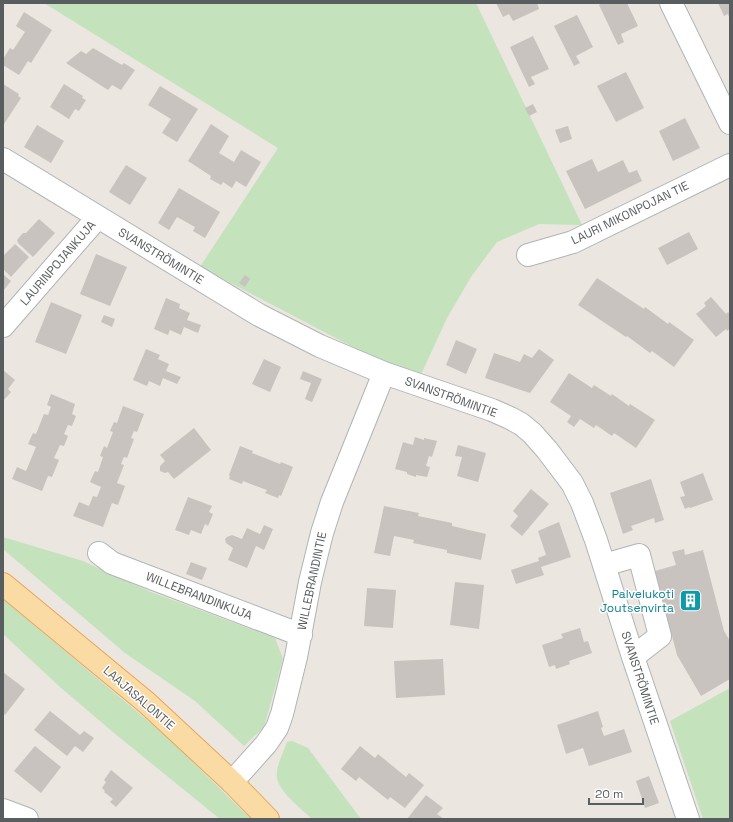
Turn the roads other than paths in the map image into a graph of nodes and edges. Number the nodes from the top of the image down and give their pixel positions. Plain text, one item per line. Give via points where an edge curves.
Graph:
1 (671, 3) edge
2 (730, 123) edge
3 (3, 159) edge
4 (730, 165) edge
5 (98, 217) junction
6 (528, 255) dead end
7 (3, 326) edge
8 (384, 373) junction
9 (99, 553) dead end
10 (604, 565) junction
11 (3, 584) edge
12 (301, 635) junction
13 (633, 657) junction
14 (232, 782) junction
15 (3, 810) edge
16 (27, 819) edge
17 (268, 819) edge
18 (688, 819) edge

1 - 2 street
3 - 5 street, SVANSTRÖMINTIE
4 - 6 street, LAURI MIKONPOJAN TIE via 573,242
5 - 7 street, LAURINPOJANKUJA
5 - 8 street, SVANSTRÖMINTIE via 259,315 320,346
8 - 10 street, SVANSTRÖMINTIE via 492,410 521,424 532,433 572,483 582,503
8 - 12 street, WILLEBRANDINTIE via 332,502 310,582
9 - 12 street, WILLEBRANDINKUJA via 112,562
10 - 13 street, SVANSTRÖMINTIE
10 - 13 street via 639,555 660,636
11 - 14 main road, LAAJASALONTIE via 147,703
12 - 14 street, WILLEBRANDINTIE via 277,728
13 - 18 street, SVANSTRÖMINTIE
14 - 17 main road, LAAJASALONTIE
15 - 16 street

